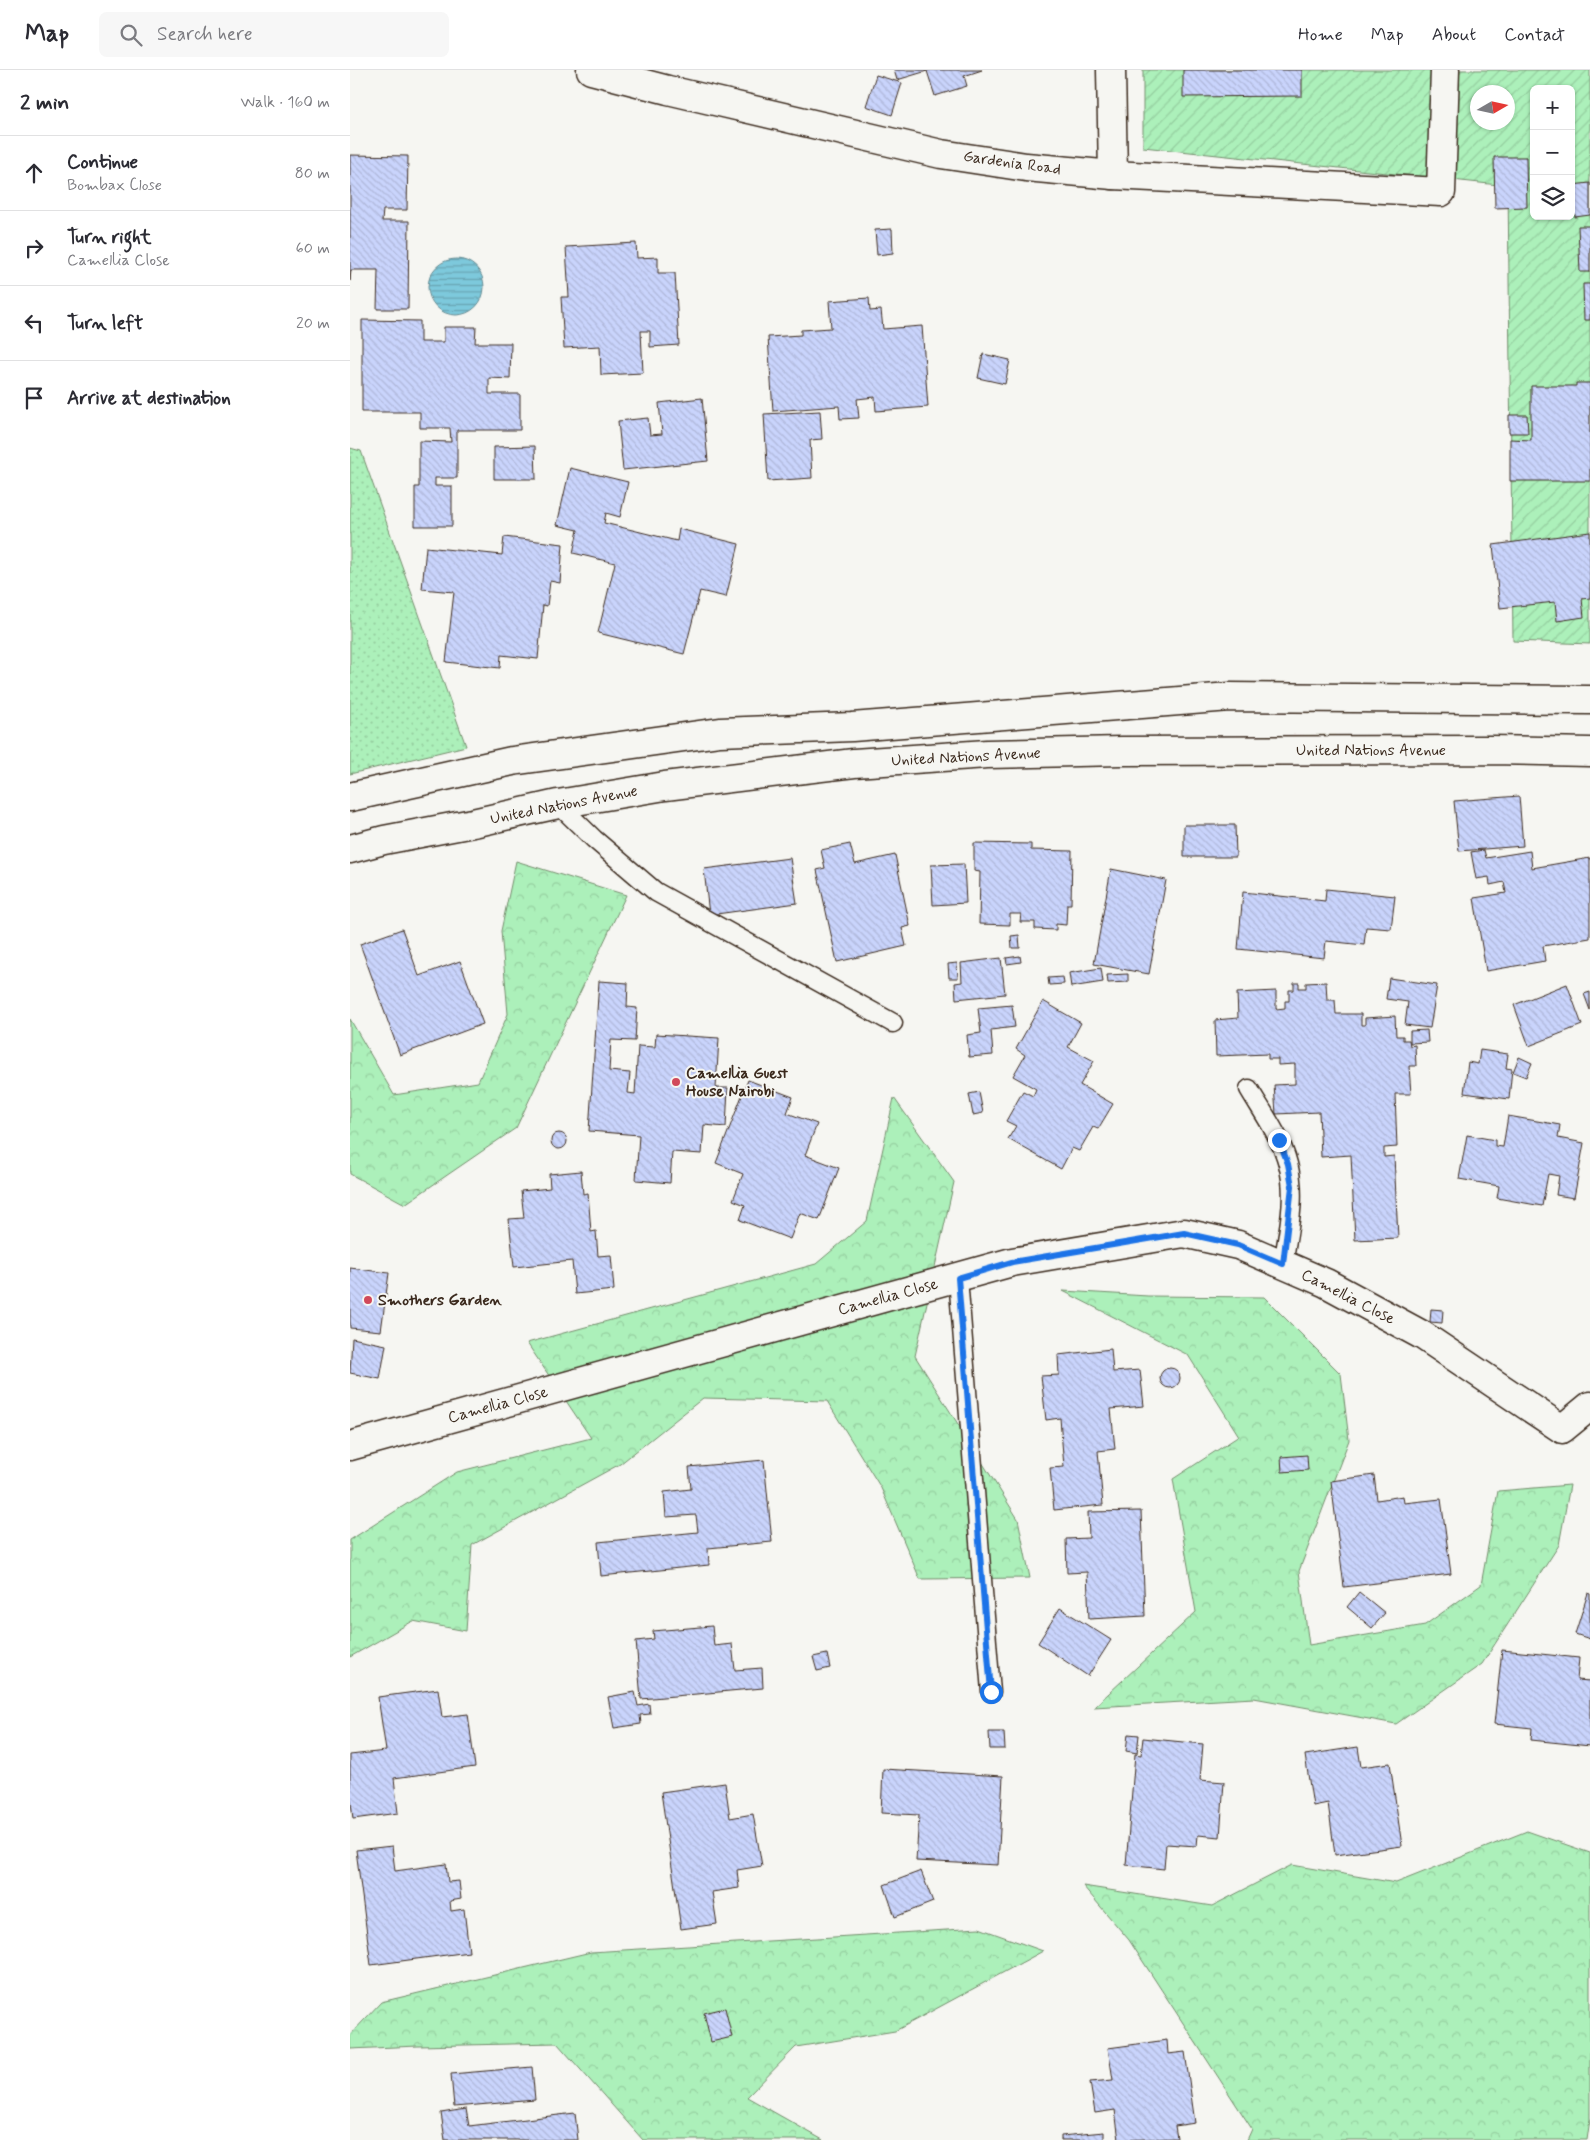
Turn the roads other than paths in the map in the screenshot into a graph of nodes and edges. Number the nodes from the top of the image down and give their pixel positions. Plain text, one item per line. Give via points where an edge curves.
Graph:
1 (591, 70) edge
2 (1111, 70) edge
3 (1445, 70) edge
4 (1113, 175) junction
5 (1590, 700) edge
6 (1590, 752) edge
7 (350, 796) edge
8 (558, 804) junction
9 (350, 849) edge
10 (893, 1024) dead end
11 (1249, 1089) dead end
12 (1283, 1264) junction
13 (958, 1278) junction
14 (1590, 1409) edge
15 (350, 1446) edge
16 (991, 1692) dead end

1 - 4 street, Gardenia Road via 941,154 1026,167
2 - 4 street
3 - 4 street, Gardenia Road via 1441,192
5 - 7 street via 1230,696 852,727 720,732 512,761
6 - 8 street, United Nations Avenue via 1122,750 986,754 854,763 665,786
8 - 9 street, United Nations Avenue
8 - 10 lane via 656,892
11 - 12 lane via 1279,1140 1288,1164 1292,1186
12 - 13 street, Camellia Close via 1238,1245 1184,1233 1012,1262
12 - 14 street, Camellia Close via 1326,1283 1422,1335 1562,1429
13 - 15 street, Camellia Close
13 - 16 lane

